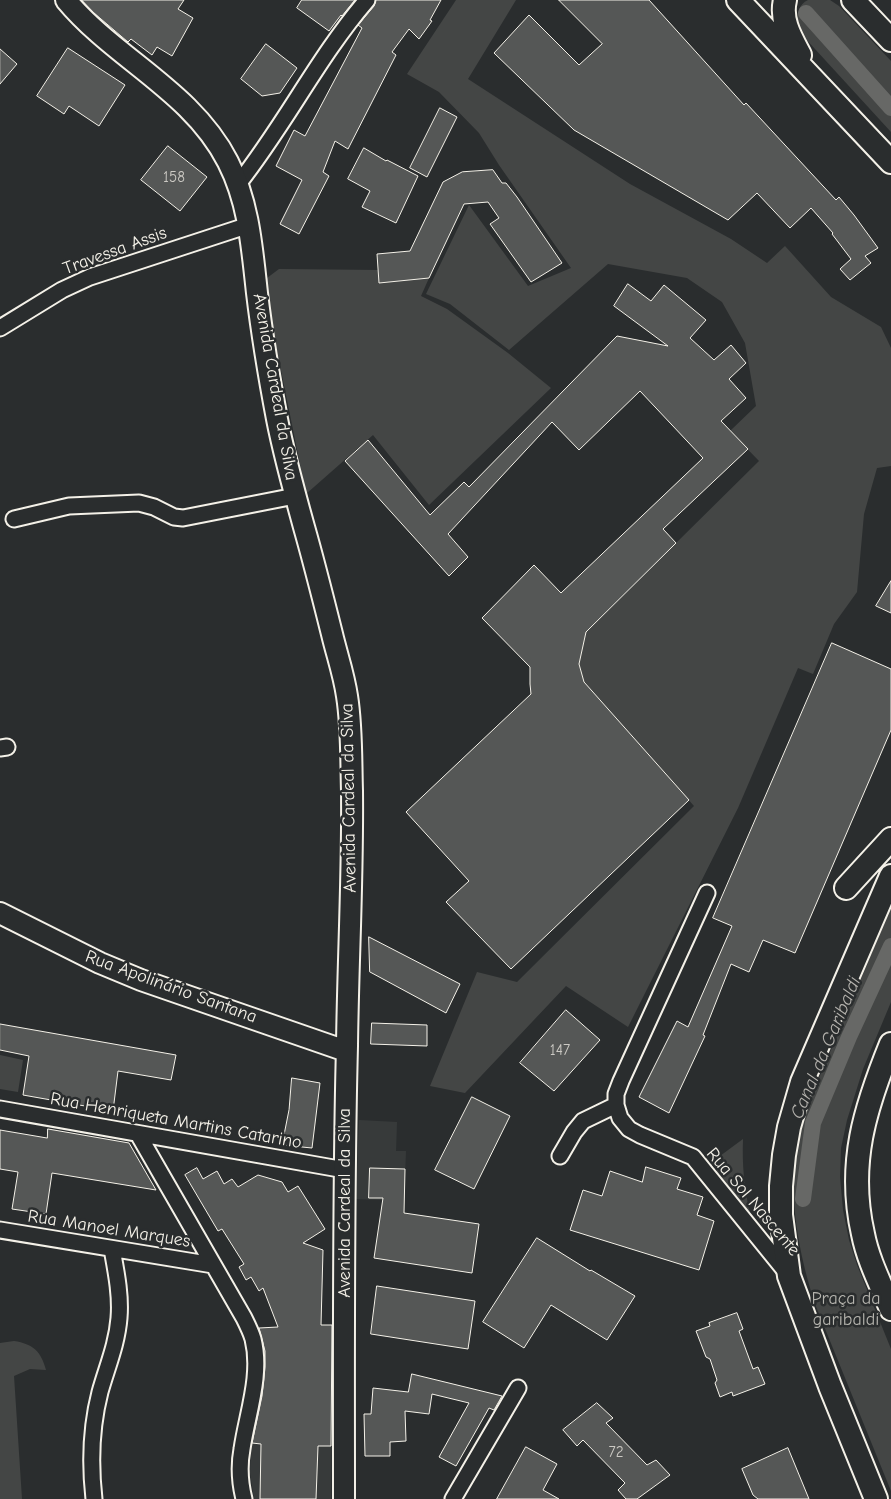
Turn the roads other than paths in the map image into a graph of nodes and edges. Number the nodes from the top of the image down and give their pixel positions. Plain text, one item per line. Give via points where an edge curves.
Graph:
1 (66, 0) edge
2 (367, 0) edge
3 (738, 0) edge
4 (786, 0) edge
5 (853, 0) edge
6 (891, 40) edge
7 (810, 75) junction
8 (891, 162) edge
9 (238, 184) junction
10 (249, 225) junction
11 (0, 328) edge
12 (295, 496) junction
13 (14, 519) dead end
14 (891, 839) edge
15 (891, 876) edge
16 (846, 888) dead end
17 (707, 893) dead end
18 (0, 913) edge
19 (891, 1044) edge
20 (346, 1051) junction
21 (616, 1105) junction
22 (0, 1109) edge
23 (138, 1134) junction
24 (560, 1156) dead end
25 (345, 1170) junction
26 (0, 1230) edge
27 (112, 1249) junction
28 (213, 1265) junction
29 (789, 1276) junction
30 (891, 1309) edge
31 (518, 1388) dead end
32 (94, 1499) edge
33 (244, 1499) edge
34 (344, 1499) edge
35 (453, 1499) edge
36 (876, 1499) edge

1 - 9 main road, Avenida Cardeal da Silva via 79,16 200,119 228,160
2 - 9 street
3 - 7 main road
4 - 7 main road via 784,18
5 - 6 main road
7 - 8 main road
9 - 10 main road, Avenida Cardeal da Silva
10 - 11 street, Travessa Assis via 90,277
10 - 12 main road, Avenida Cardeal da Silva via 264,347
12 - 13 street via 188,517 174,517 139,503 69,506
12 - 20 main road, Avenida Cardeal da Silva via 347,696 352,813
14 - 16 main road
15 - 29 main road via 817,1046 793,1110 781,1186 781,1215
17 - 21 street via 620,1081
18 - 20 main road, Rua Apolinário Santana via 100,964
19 - 30 main road via 864,1120 856,1180 863,1235
20 - 25 main road, Avenida Cardeal da Silva
21 - 24 street via 583,1121
21 - 29 street, Rua Sol Nascente via 620,1118 629,1128 693,1157
22 - 23 street, Rua Henriqueta Martins Catarino
23 - 25 street, Rua Henriqueta Martins Catarino
23 - 28 street
25 - 34 main road, Avenida Cardeal da Silva
26 - 27 street, Rua Manoel Marques
27 - 28 street, Rua Manoel Marques
27 - 32 street via 119,1317 116,1342 94,1424
28 - 33 street via 244,1318 253,1338 256,1359 241,1451
29 - 36 main road
31 - 35 street

